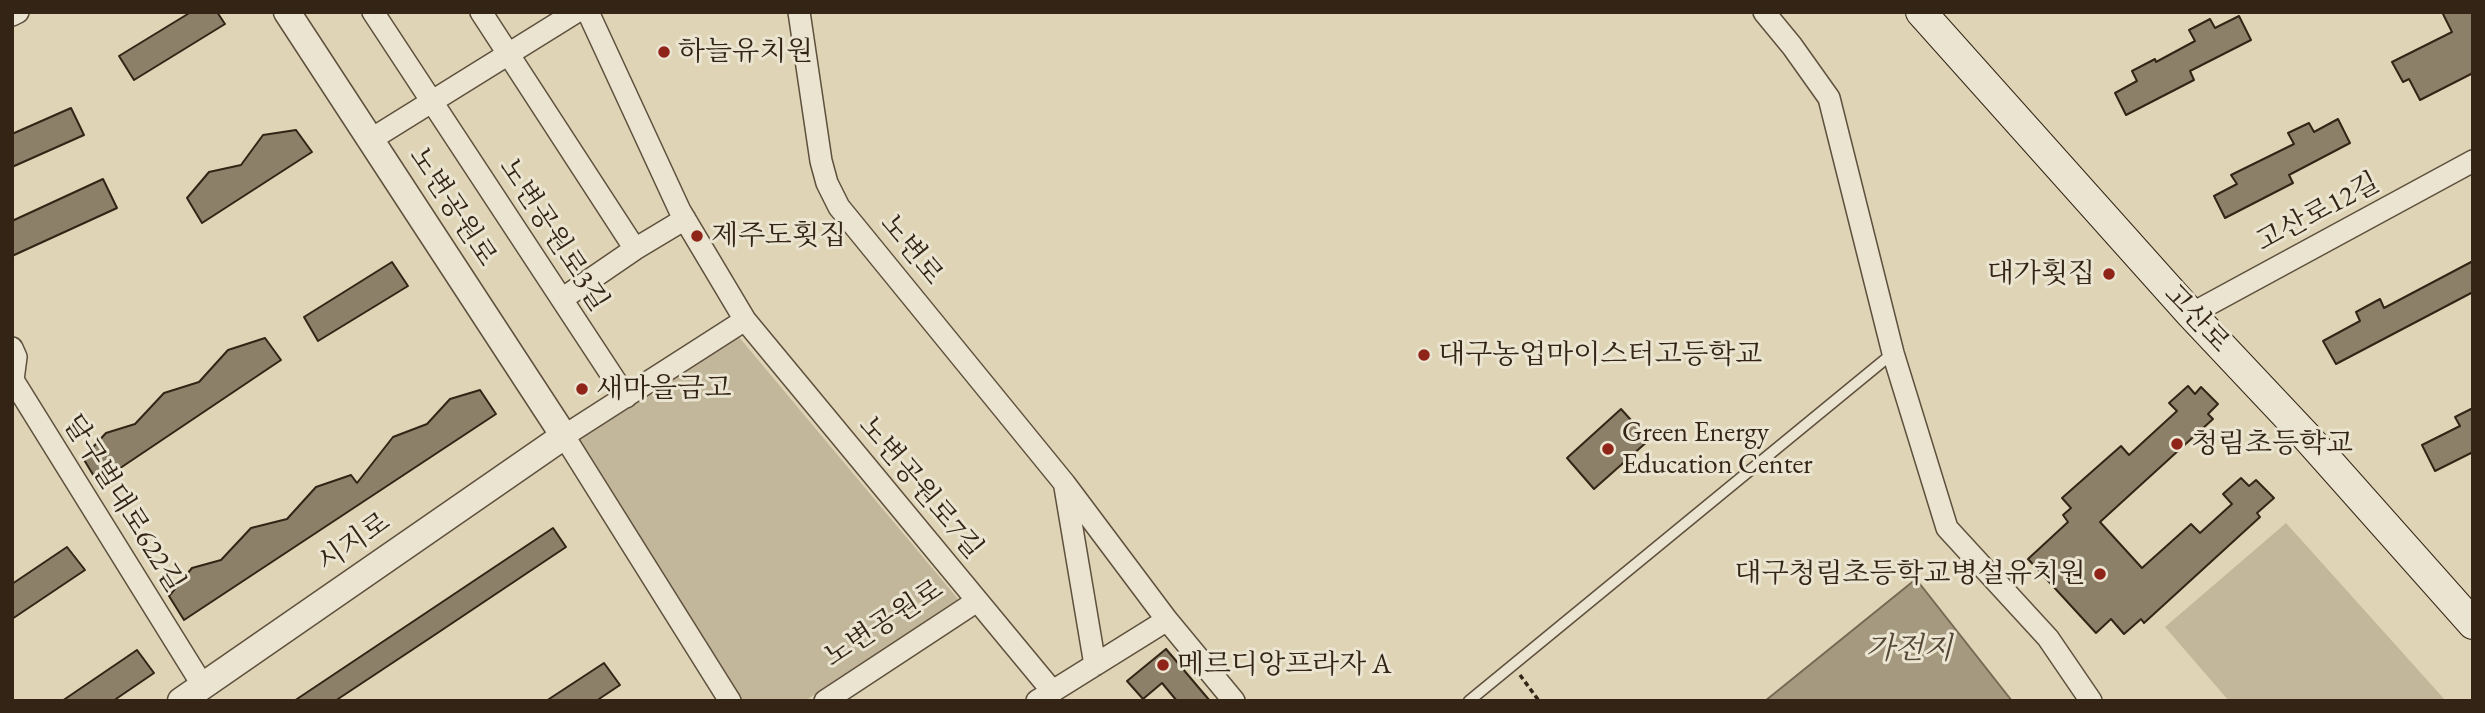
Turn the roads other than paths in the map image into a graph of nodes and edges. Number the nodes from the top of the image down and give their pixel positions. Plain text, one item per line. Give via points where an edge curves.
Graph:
1 (18, 12) edge
2 (287, 12) edge
3 (373, 12) edge
4 (481, 12) edge
5 (576, 12) edge
6 (588, 12) edge
7 (799, 12) edge
8 (1764, 12) edge
9 (1921, 12) edge
10 (12, 15) edge
11 (508, 54) junction
12 (433, 103) junction
13 (370, 140) junction
14 (2473, 161) edge
15 (685, 219) junction
16 (635, 249) junction
17 (562, 299) junction
18 (2191, 314) junction
19 (745, 320) junction
20 (12, 348) edge
21 (1893, 353) junction
22 (13, 380) edge
23 (626, 397) junction
24 (564, 436) junction
25 (1065, 484) junction
26 (977, 601) junction
27 (1167, 620) junction
28 (2473, 624) edge
29 (1095, 665) junction
30 (203, 685) junction
31 (1045, 696) edge
32 (181, 701) edge
33 (730, 701) edge
34 (825, 701) edge
35 (1234, 701) edge
36 (1469, 701) edge
37 (2091, 701) edge

1 - 10 street
2 - 13 street, 노변공원로
3 - 12 street, 노변공원로3길
4 - 11 street
5 - 11 street
6 - 15 street
7 - 25 street, 노변로 via 821,161 839,207
8 - 21 street via 1829,98
9 - 18 main road, 고산로
11 - 12 street
11 - 16 street
12 - 13 street
12 - 17 street, 노변공원로3길
13 - 24 street, 노변공원로
14 - 18 street, 고산로12길
15 - 16 street
15 - 19 street
16 - 17 street
17 - 23 street, 노변공원로3길
18 - 28 main road, 고산로
19 - 23 street
19 - 26 street, 노변공원로7길
20 - 22 street, 달구벌대로622길 via 16,356
21 - 36 lane
21 - 37 street via 1947,528 2048,638
22 - 30 street, 달구벌대로622길
23 - 24 street
24 - 30 street, 시지로
24 - 33 street, 노변공원로
25 - 27 street, 노변로
25 - 29 street, 노변로
26 - 31 street, 노변공원로7길
26 - 34 street, 노변공원로
27 - 29 street, 노변공원로7길
27 - 35 street, 노변로
29 - 31 street, 노변공원로7길
30 - 32 street, 시지로

